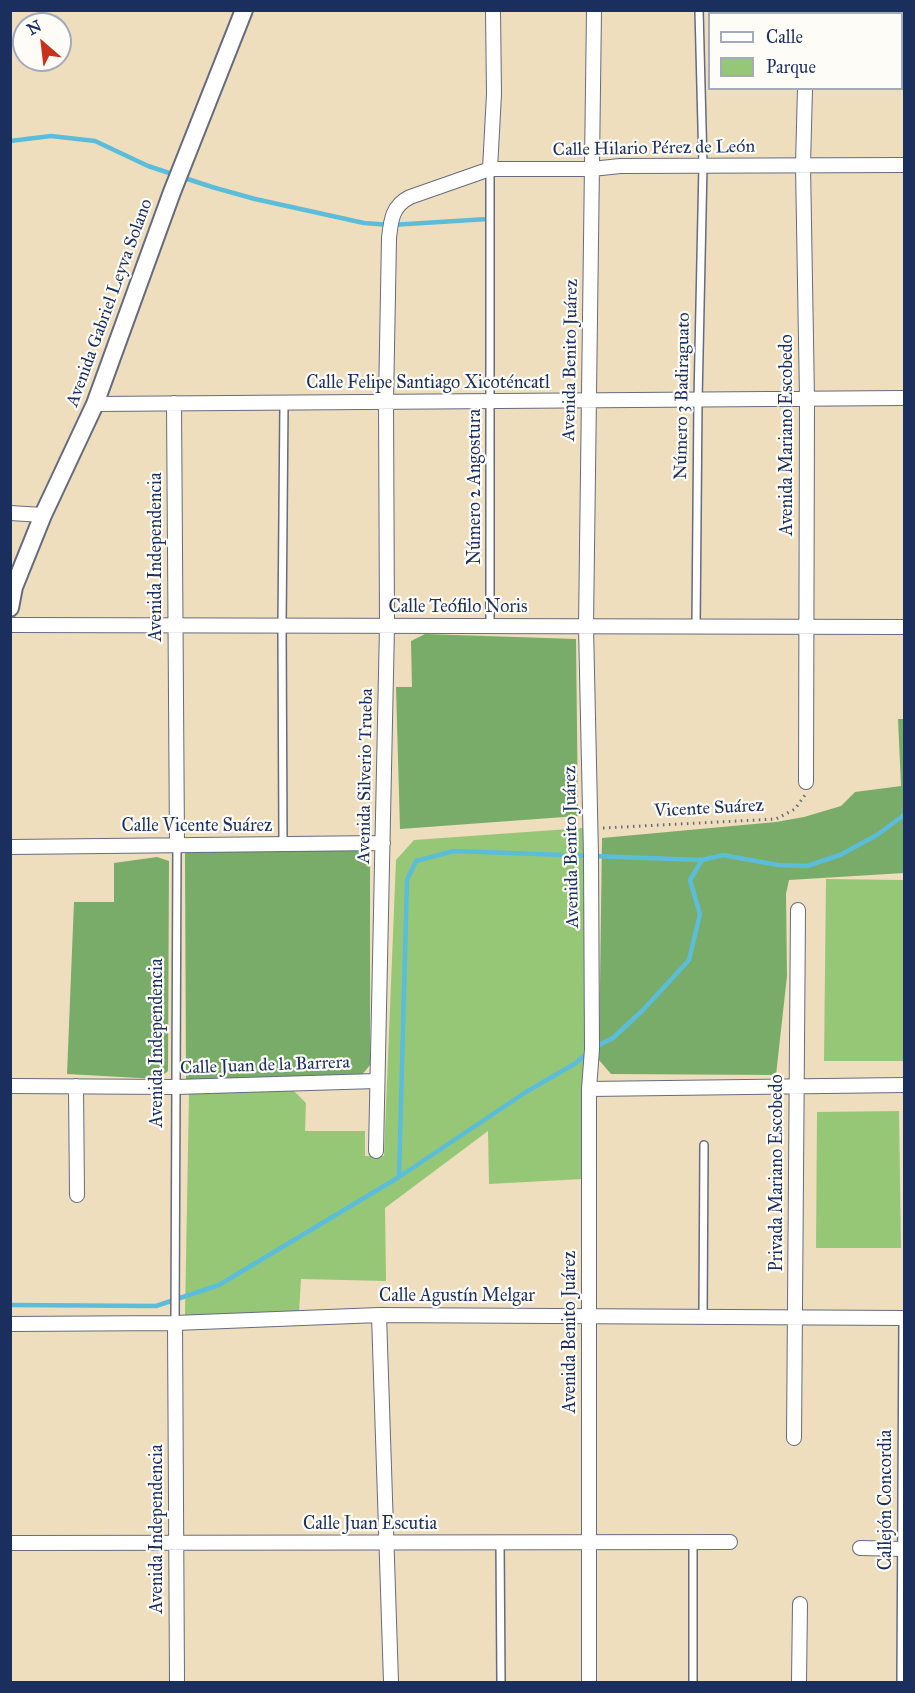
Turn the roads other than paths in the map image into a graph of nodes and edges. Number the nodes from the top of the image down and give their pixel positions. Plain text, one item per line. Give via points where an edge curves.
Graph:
1 (244, 10) edge
2 (493, 10) edge
3 (594, 10) edge
4 (699, 10) edge
5 (804, 90) edge
6 (703, 165) junction
7 (803, 165) junction
8 (904, 165) edge
9 (490, 169) junction
10 (592, 169) junction
11 (410, 197) joint
12 (904, 398) edge
13 (807, 399) junction
14 (587, 400) junction
15 (698, 400) junction
16 (491, 401) junction
17 (386, 402) junction
18 (284, 403) junction
19 (95, 404) junction
20 (174, 404) junction
21 (10, 513) edge
22 (43, 515) junction
23 (10, 608) edge
24 (10, 625) edge
25 (176, 626) junction
26 (282, 626) junction
27 (387, 626) junction
28 (490, 626) junction
29 (586, 626) junction
30 (696, 627) junction
31 (806, 627) junction
32 (904, 627) edge
33 (806, 782) road end
34 (383, 843) junction
35 (177, 844) junction
36 (283, 844) junction
37 (10, 847) edge
38 (798, 910) dead end
39 (377, 1081) junction
40 (904, 1085) edge
41 (10, 1086) edge
42 (76, 1086) junction
43 (797, 1086) junction
44 (176, 1087) junction
45 (589, 1089) junction
46 (704, 1145) dead end
47 (376, 1151) dead end
48 (76, 1195) dead end
49 (379, 1315) junction
50 (589, 1316) junction
51 (703, 1316) junction
52 (795, 1317) junction
53 (904, 1318) edge
54 (175, 1323) junction
55 (10, 1324) edge
56 (794, 1438) dead end
57 (176, 1542) junction
58 (500, 1542) junction
59 (589, 1542) junction
60 (693, 1542) junction
61 (730, 1542) dead end
62 (10, 1543) edge
63 (387, 1543) junction
64 (860, 1548) dead end
65 (903, 1549) edge
66 (800, 1604) dead end
67 (177, 1683) edge
68 (391, 1683) edge
69 (501, 1683) edge
70 (589, 1683) edge
71 (693, 1683) edge
72 (799, 1683) edge
73 (901, 1683) edge

1 - 19 street, Avenida Gabriel Leyva Solano
2 - 9 street
3 - 10 street, Avenida Benito Juárez
4 - 6 lane, Número 3 Badiraguato
5 - 7 street, Avenida Mariano Escobedo
6 - 7 street, Calle Hilario Pérez de León
6 - 10 street, Calle Hilario Pérez de León
6 - 15 lane, Número 3 Badiraguato
7 - 8 street, Calle Hilario Pérez de León
7 - 13 street, Avenida Mariano Escobedo
9 - 10 street, Calle Hilario Pérez de León
9 - 11 street, Calle Hilario Pérez de León
9 - 16 lane, Número 2 Angostura
10 - 14 street, Avenida Benito Juárez
11 - 17 street, Avenida Silverio Trueba via 397,206 390,232
12 - 13 street, Calle Felipe Santiago Xicoténcatl
13 - 15 street, Calle Felipe Santiago Xicoténcatl
13 - 31 street, Avenida Mariano Escobedo
14 - 15 street, Calle Felipe Santiago Xicoténcatl
14 - 16 street, Calle Felipe Santiago Xicoténcatl
14 - 29 street, Avenida Benito Juárez
15 - 30 lane, Número 3 Badiraguato
16 - 17 street, Calle Felipe Santiago Xicoténcatl
16 - 28 lane, Número 2 Angostura
17 - 18 street, Calle Felipe Santiago Xicoténcatl
17 - 27 street, Avenida Silverio Trueba
18 - 20 street, Calle Felipe Santiago Xicoténcatl
18 - 26 lane
19 - 20 street, Calle Felipe Santiago Xicoténcatl
19 - 22 street, Avenida Gabriel Leyva Solano
20 - 25 street, Avenida Independencia
21 - 22 street
22 - 23 street, Avenida Gabriel Leyva Solano via 14,587
24 - 25 street, Calle Teófilo Noris
25 - 26 street, Calle Teófilo Noris
25 - 35 street, Avenida Independencia
26 - 27 street, Calle Teófilo Noris
26 - 36 lane
27 - 28 street, Calle Teófilo Noris
27 - 34 street, Avenida Silverio Trueba
28 - 29 street, Calle Teófilo Noris
29 - 30 street, Calle Teófilo Noris
29 - 45 street, Avenida Benito Juárez via 592,1049
30 - 31 street, Calle Teófilo Noris
31 - 32 street, Calle Teófilo Noris
31 - 33 street, Avenida Mariano Escobedo
34 - 36 street, Calle Vicente Suárez
34 - 39 street, Avenida Silverio Trueba
35 - 36 street, Calle Vicente Suárez
35 - 37 street, Calle Vicente Suárez
35 - 44 lane, Avenida Independencia
38 - 43 street, Privada Mariano Escobedo
39 - 44 street, Calle Juan de la Barrera
39 - 47 street, Avenida Silverio Trueba
40 - 43 street
41 - 42 street, Calle Juan de la Barrera
42 - 44 street, Calle Juan de la Barrera
42 - 48 street
43 - 45 street
43 - 52 street, Privada Mariano Escobedo
44 - 54 lane, Avenida Independencia
45 - 50 street, Avenida Benito Juárez
46 - 51 lane
49 - 50 street, Calle Agustín Melgar
49 - 54 street, Calle Agustín Melgar
49 - 63 street
50 - 51 street, Calle Agustín Melgar
50 - 59 street, Avenida Benito Juárez
51 - 52 street, Calle Agustín Melgar
52 - 53 street, Calle Agustín Melgar
52 - 56 street, Privada Mariano Escobedo
53 - 65 lane, Callejón Concordia
54 - 55 street, Calle Agustín Melgar
54 - 57 street, Avenida Independencia
57 - 62 street, Calle Juan Escutia
57 - 63 street, Calle Juan Escutia
57 - 67 street, Avenida Independencia
58 - 59 street, Calle Juan Escutia
58 - 63 street, Calle Juan Escutia
58 - 69 lane
59 - 60 street, Calle Juan Escutia
59 - 70 street, Avenida Benito Juárez
60 - 61 street, Calle Juan Escutia
60 - 71 lane
63 - 68 street
64 - 65 street
65 - 73 lane, Callejón Concordia
66 - 72 street

